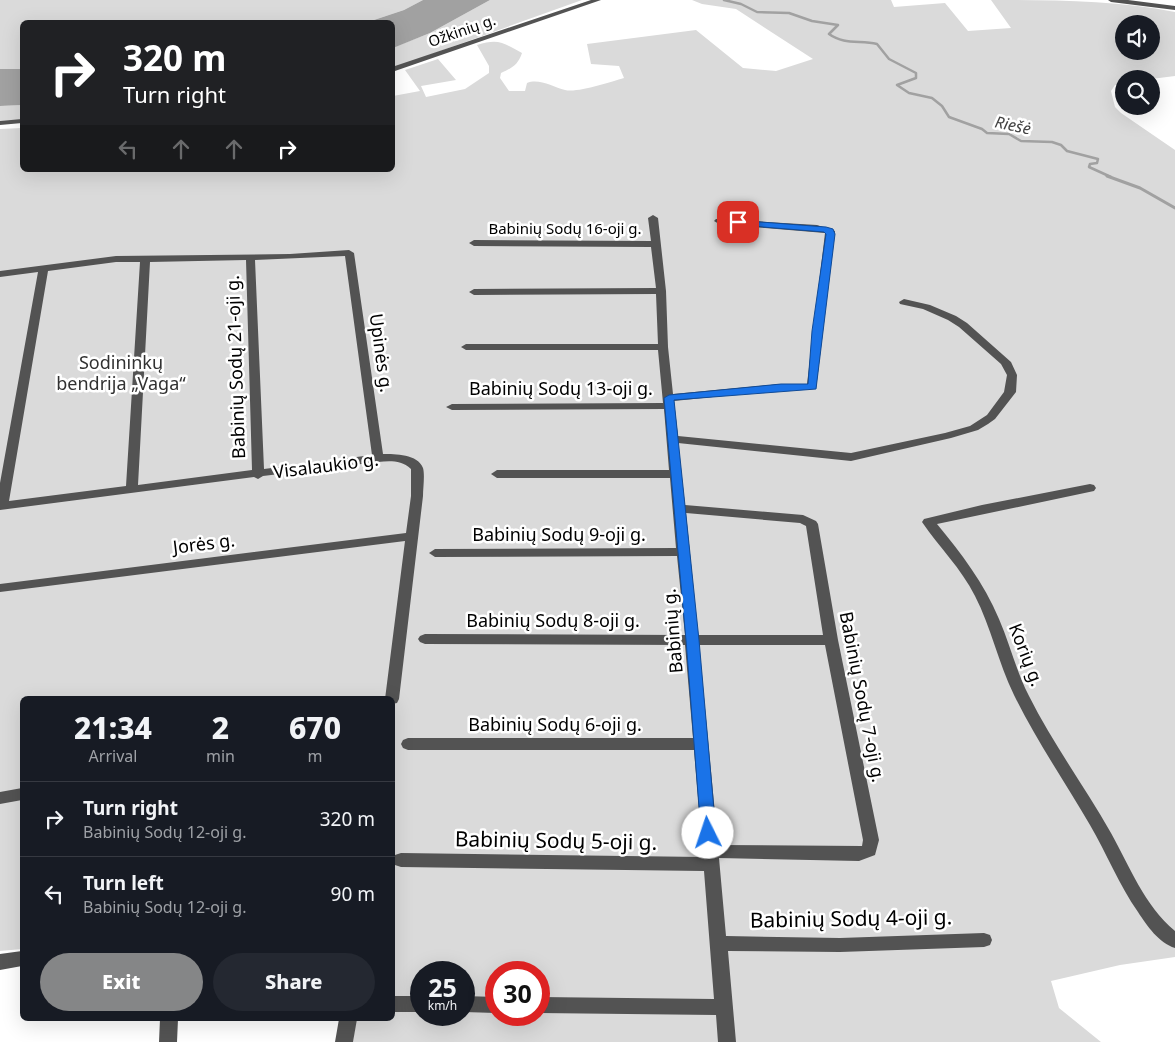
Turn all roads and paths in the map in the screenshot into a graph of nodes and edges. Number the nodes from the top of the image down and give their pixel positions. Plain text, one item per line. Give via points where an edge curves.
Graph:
1 (598, 0) edge
2 (1111, 0) edge
3 (1175, 8) edge
4 (395, 69) edge
5 (20, 121) edge
6 (0, 123) edge
7 (652, 218) dead end
8 (719, 220) dead end
9 (474, 243) dead end
10 (656, 244) junction
11 (251, 257) junction
12 (145, 258) junction
13 (43, 269) junction
14 (0, 274) edge
15 (661, 291) junction
16 (474, 292) dead end
17 (904, 302) dead end
18 (466, 346) dead end
19 (663, 347) junction
20 (669, 402) junction
21 (452, 406) dead end
22 (673, 440) junction
23 (378, 458) junction
24 (258, 474) junction
25 (497, 474) dead end
26 (676, 474) junction
27 (1090, 488) dead end
28 (132, 490) junction
29 (1, 506) edge
30 (680, 509) junction
31 (412, 536) junction
32 (684, 552) junction
33 (435, 553) dead end
34 (0, 588) edge
35 (425, 639) dead end
36 (692, 640) junction
37 (831, 640) junction
38 (392, 696) edge
39 (408, 744) dead end
40 (701, 744) junction
41 (20, 794) edge
42 (0, 798) edge
43 (710, 858) junction
44 (401, 860) dead end
45 (984, 940) dead end
46 (1175, 941) edge
47 (719, 943) junction
48 (20, 959) edge
49 (0, 962) edge
50 (395, 1004) edge
51 (410, 1004) edge
52 (550, 1005) edge
53 (724, 1008) junction
54 (169, 1021) edge
55 (348, 1021) edge
56 (168, 1042) edge
57 (344, 1042) edge
58 (727, 1042) edge

1 - 4 street, Ožkinių g.
2 - 3 street
5 - 6 street
7 - 10 street, Babinių g.
8 - 20 street, Babinių Sodų 13-oji g. via 830,231 812,387 781,387
9 - 10 street, Babinių Sodų 16-oji g.
10 - 15 street, Babinių g.
11 - 12 street
11 - 23 street, Upinės g. via 350,253
11 - 24 street, Babinių Sodų 21-oji g.
12 - 13 street
12 - 28 street
13 - 14 street
13 - 29 street
15 - 16 street
15 - 19 street, Babinių g.
17 - 22 street via 952,318 1006,362 1012,375 1010,392 991,418 974,428 947,436 851,457
18 - 19 street
19 - 20 street, Babinių g.
20 - 21 street, Babinių Sodų 13-oji g.
20 - 22 street, Babinių g.
22 - 26 street, Babinių g.
23 - 24 street, Visalaukio g.
23 - 31 street, Visalaukio g. via 407,459 417,468
24 - 28 street, Visalaukio g.
25 - 26 street
26 - 30 street, Babinių g.
27 - 46 street, Korių g. via 928,522 977,587 1042,737 1105,838 1148,916
28 - 29 street, Visalaukio g.
30 - 32 street, Babinių g.
30 - 37 street, Babinių Sodų 7-oji g. via 803,519 812,524
31 - 34 street, Jorės g.
31 - 38 street, Visalaukio g.
32 - 33 street, Babinių Sodų 9-oji g.
32 - 36 street, Babinių g.
35 - 36 street, Babinių Sodų 8-oji g.
36 - 37 street, Babinių Sodų 8-oji g.
36 - 40 street, Babinių g.
37 - 43 street, Babinių Sodų 7-oji g. via 871,846 859,854
39 - 40 street, Babinių Sodų 6-oji g.
40 - 43 street, Babinių g.
41 - 42 street
43 - 44 street, Babinių Sodų 5-oji g.
43 - 47 street, Babinių g.
45 - 47 street, Babinių Sodų 4-oji g.
47 - 53 street, Babinių g.
48 - 49 street
50 - 51 street
52 - 53 street
53 - 58 street, Babinių g.
54 - 56 street
55 - 57 street

